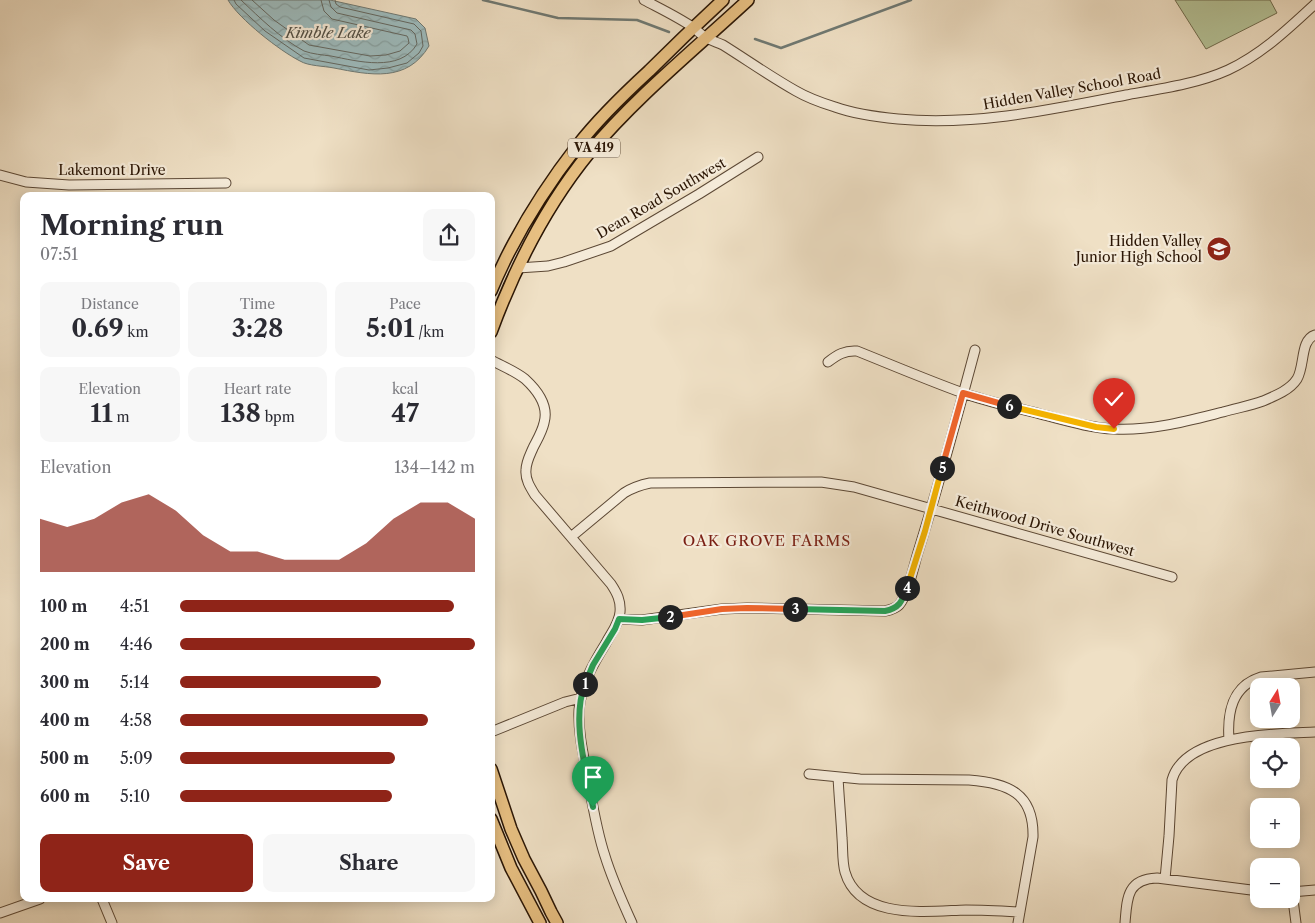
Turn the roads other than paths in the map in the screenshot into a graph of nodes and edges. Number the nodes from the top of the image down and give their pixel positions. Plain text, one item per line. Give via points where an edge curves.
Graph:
1 (644, 0) edge
2 (723, 0) edge
3 (748, 0) edge
4 (1315, 4) edge
5 (693, 27) junction
6 (707, 38) junction
7 (758, 158) dead end
8 (0, 175) edge
9 (226, 183) dead end
10 (518, 268) junction
11 (495, 282) edge
12 (495, 322) edge
13 (1315, 335) edge
14 (975, 350) dead end
15 (495, 362) edge
16 (828, 362) dead end
17 (963, 393) junction
18 (931, 508) junction
19 (571, 537) junction
20 (1172, 576) dead end
21 (619, 619) junction
22 (1315, 672) edge
23 (581, 698) junction
24 (495, 730) edge
25 (1315, 732) edge
26 (1229, 740) junction
27 (809, 774) dead end
28 (838, 777) junction
29 (495, 781) edge
30 (495, 829) edge
31 (1165, 879) junction
32 (1250, 889) edge
33 (1315, 890) edge
34 (1300, 891) edge
35 (31, 902) edge
36 (103, 902) edge
37 (1294, 908) edge
38 (1020, 912) junction
39 (0, 913) edge
40 (112, 923) edge
41 (540, 923) edge
42 (558, 923) edge
43 (632, 923) edge
44 (1018, 923) edge
45 (1125, 923) edge
46 (1296, 923) edge

1 - 5 street, Hidden Valley School Road
2 - 5 main road, VA 419
3 - 6 main road, VA 419
4 - 6 street, Hidden Valley School Road via 1275,40 1226,71 1178,85 987,119 912,120 837,108 798,92
5 - 6 street, Hidden Valley School Road
5 - 11 main road, VA 419 via 611,107 560,167 520,230
6 - 10 main road, VA 419 via 620,119 589,154 551,207
7 - 10 street, Dean Road Southwest via 610,246 548,266
8 - 9 street, Lakemont Drive via 26,182 69,185
10 - 12 main road, VA 419
13 - 17 street via 1306,343 1297,379 1285,391 1262,402 1178,423 1131,429 1096,427
14 - 17 street
15 - 19 street via 519,375 534,388 544,406 544,423 526,462 526,478 535,495
16 - 17 street via 845,352 857,352
17 - 18 street
18 - 19 street, Keithwood Drive Southwest via 854,487 821,482 650,483 624,493
18 - 20 street, Keithwood Drive Southwest
18 - 21 street via 907,587 899,605 891,610 747,608 642,620
19 - 21 street via 617,593
21 - 23 street via 593,665
22 - 26 street via 1261,677 1245,684 1232,704
23 - 24 street
23 - 43 street via 582,752 593,807 604,854
25 - 26 street
26 - 31 street via 1192,754 1174,773
27 - 28 street
28 - 38 street via 844,864 848,880 859,895 882,906 906,911
28 - 38 street via 969,780 998,784 1016,792 1028,808 1033,828
29 - 42 main road via 524,859
30 - 41 main road
31 - 32 street
31 - 45 street via 1149,878 1134,886 1127,901
33 - 34 street
35 - 39 street
36 - 40 street
37 - 46 street
38 - 44 street

